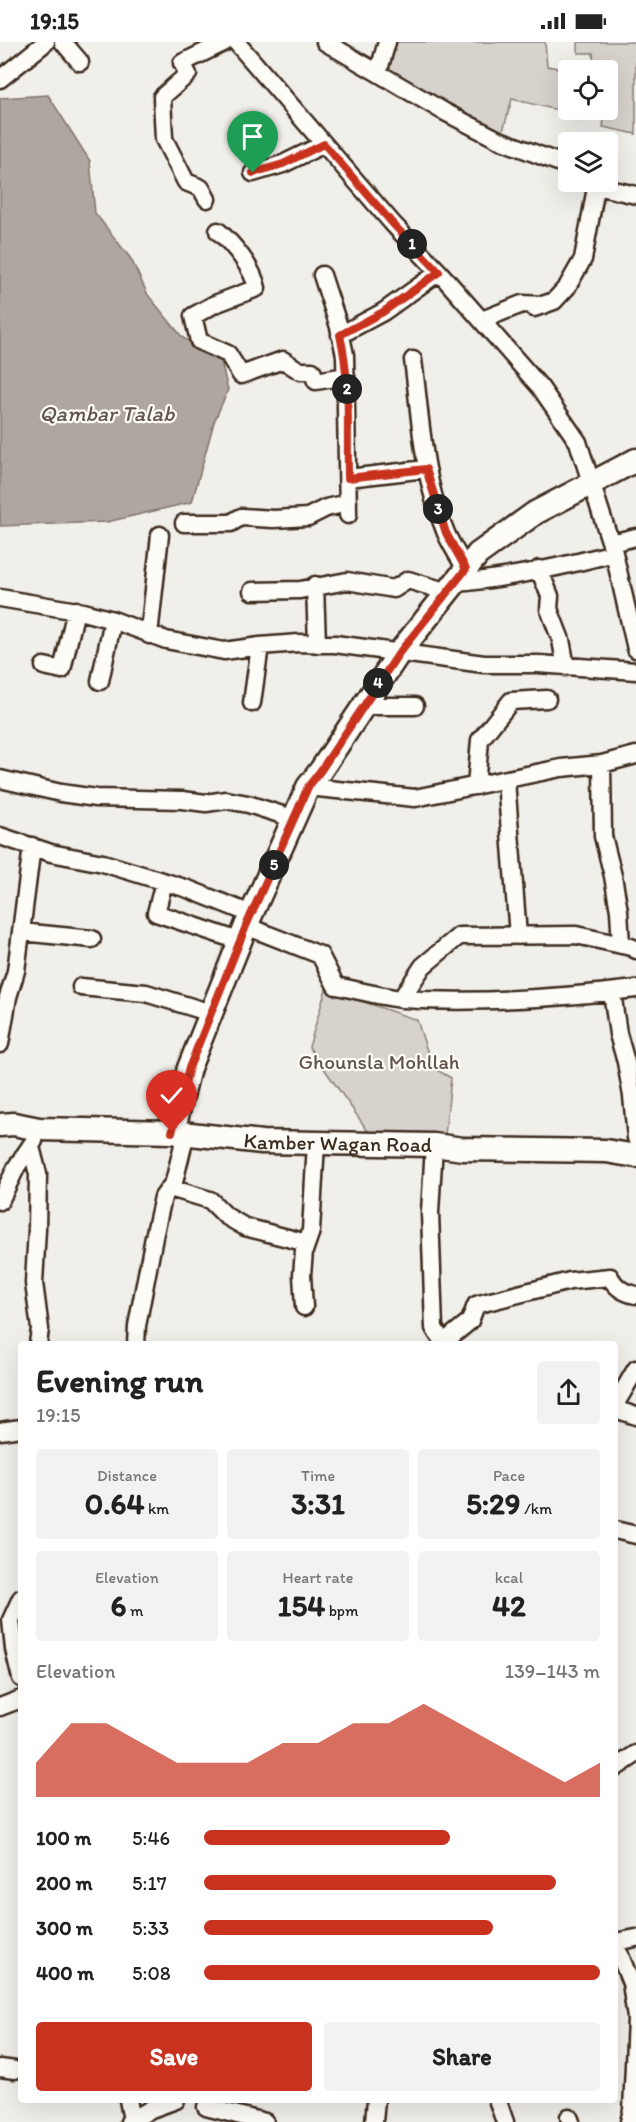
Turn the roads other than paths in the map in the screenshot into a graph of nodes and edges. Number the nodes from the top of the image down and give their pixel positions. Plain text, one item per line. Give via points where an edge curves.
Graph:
1 (46, 42) edge
2 (63, 42) edge
3 (225, 42) edge
4 (236, 42) edge
5 (325, 42) edge
6 (387, 42) edge
7 (80, 62) dead end
8 (378, 73) junction
9 (0, 80) edge
10 (324, 144) junction
11 (558, 162) edge
12 (253, 173) dead end
13 (618, 190) edge
14 (594, 192) edge
15 (636, 195) edge
16 (207, 199) dead end
17 (218, 231) dead end
18 (439, 272) junction
19 (322, 275) dead end
20 (482, 320) junction
21 (340, 335) junction
22 (413, 360) dead end
23 (346, 376) junction
24 (636, 460) edge
25 (426, 469) junction
26 (348, 478) junction
27 (592, 484) junction
28 (184, 523) dead end
29 (160, 536) dead end
30 (636, 537) edge
31 (612, 548) junction
32 (539, 569) junction
33 (456, 581) junction
34 (315, 585) junction
35 (252, 591) dead end
36 (0, 598) edge
37 (76, 610) junction
38 (112, 620) junction
39 (633, 620) edge
40 (149, 635) junction
41 (317, 644) junction
42 (260, 646) junction
43 (636, 649) edge
44 (399, 653) junction
45 (44, 666) dead end
46 (566, 667) junction
47 (636, 671) edge
48 (100, 681) dead end
49 (547, 699) dead end
50 (252, 703) dead end
51 (363, 706) junction
52 (415, 706) dead end
53 (636, 755) edge
54 (602, 764) junction
55 (0, 779) edge
56 (506, 780) junction
57 (476, 786) junction
58 (308, 787) junction
59 (295, 819) junction
60 (0, 836) edge
61 (32, 846) junction
62 (164, 882) junction
63 (245, 927) junction
64 (21, 932) junction
65 (518, 936) junction
66 (92, 939) dead end
67 (628, 947) edge
68 (81, 987) dead end
69 (636, 989) edge
70 (612, 992) junction
71 (4, 997) edge
72 (401, 999) junction
73 (211, 1013) junction
74 (0, 1044) edge
75 (0, 1125) edge
76 (179, 1133) junction
77 (0, 1137) edge
78 (35, 1138) junction
79 (636, 1138) edge
80 (316, 1143) junction
81 (434, 1145) junction
82 (636, 1156) edge
83 (170, 1188) junction
84 (0, 1201) edge
85 (307, 1243) junction
86 (636, 1295) edge
87 (304, 1307) dead end
88 (38, 1341) edge
89 (136, 1341) edge
90 (442, 1341) edge
91 (447, 1341) edge
92 (636, 1369) edge
93 (618, 1399) edge
94 (618, 1406) edge
95 (636, 1416) edge
96 (18, 1428) edge
97 (0, 1431) edge
98 (618, 1531) edge
99 (636, 1535) edge
100 (18, 1605) edge
101 (18, 1666) edge
102 (18, 1700) edge
103 (0, 1707) edge
104 (636, 1754) edge
105 (618, 1766) edge
106 (636, 1938) edge
107 (618, 1942) edge
108 (618, 1949) edge
109 (634, 1982) edge
110 (128, 2103) edge
111 (168, 2103) edge
112 (376, 2103) edge
113 (498, 2103) edge
114 (206, 2110) edge
115 (130, 2121) edge
116 (265, 2122) edge
117 (374, 2122) edge
118 (505, 2122) edge
119 (629, 2122) edge

1 - 9 street
2 - 7 street
3 - 16 street via 182,63 188,74 162,98 164,140 186,182 201,188
4 - 10 street
5 - 8 street
6 - 8 street
8 - 11 street via 497,139
10 - 12 street via 283,164
10 - 18 street
13 - 15 street
14 - 20 street via 580,264 567,287 554,301 539,306 522,304
17 - 23 street via 245,264 257,288 193,316 200,341 228,354 241,375 283,360 300,371 312,371 316,381
18 - 20 street
18 - 21 street via 383,312
19 - 21 street
20 - 27 street via 540,387 578,441
21 - 23 street
22 - 25 street
23 - 26 street
24 - 27 main road
25 - 26 street
25 - 33 street
26 - 28 street via 348,509 326,508 308,517 241,517 231,523
27 - 31 street
27 - 33 main road via 535,513 478,554
29 - 40 street
30 - 31 street
31 - 32 street
31 - 39 street
32 - 33 street via 477,581
32 - 46 street via 550,596 549,609
33 - 34 street via 408,580 394,589 347,581
33 - 44 main road
34 - 35 street via 300,590
34 - 41 street
36 - 37 street
37 - 38 street
37 - 45 street via 62,670
38 - 40 street
38 - 48 street
39 - 43 street
40 - 42 street via 224,651
41 - 42 street
41 - 44 street
42 - 50 street
44 - 46 street via 484,664
44 - 51 main road
46 - 47 street
49 - 57 street via 511,701 498,715 480,740
51 - 52 street
51 - 58 main road
53 - 54 street
54 - 56 street
54 - 67 street via 603,836
55 - 59 street via 96,798 206,803 226,800
56 - 57 street
56 - 65 street
57 - 58 street via 415,798
58 - 59 main road
59 - 63 main road
60 - 61 street
61 - 62 street
61 - 64 street
62 - 63 street
62 - 63 street via 156,913
63 - 72 street via 320,955 336,986
63 - 73 main road
64 - 66 street
64 - 71 street via 16,971
65 - 67 street via 576,935
65 - 72 street via 459,936 423,966
68 - 73 street via 146,993
69 - 70 street
70 - 72 street via 490,1000
70 - 79 street
71 - 74 street
73 - 76 main road via 189,1068
75 - 78 main road, Kamber Wagan Road via 14,1124
76 - 78 main road, Kamber Wagan Road
76 - 80 main road, Kamber Wagan Road
76 - 83 street
77 - 78 main road, Kamber Wagan Road
78 - 84 street
78 - 88 street via 38,1174 34,1282
80 - 81 main road, Kamber Wagan Road
80 - 85 street
81 - 82 main road, Kamber Wagan Road via 606,1151
81 - 90 street via 429,1212 434,1328
83 - 85 street via 210,1200 245,1227
83 - 89 street via 163,1197 154,1237
85 - 87 street via 302,1275
86 - 91 street via 625,1293 610,1277 570,1281 476,1305 470,1321
92 - 93 street
94 - 95 street
96 - 97 street
98 - 99 street
100 - 101 street via 11,1620
102 - 103 street
104 - 105 street
106 - 107 street
108 - 109 street
109 - 119 street via 636,2018
110 - 115 street
111 - 115 street
112 - 117 street
113 - 118 street
114 - 116 street

